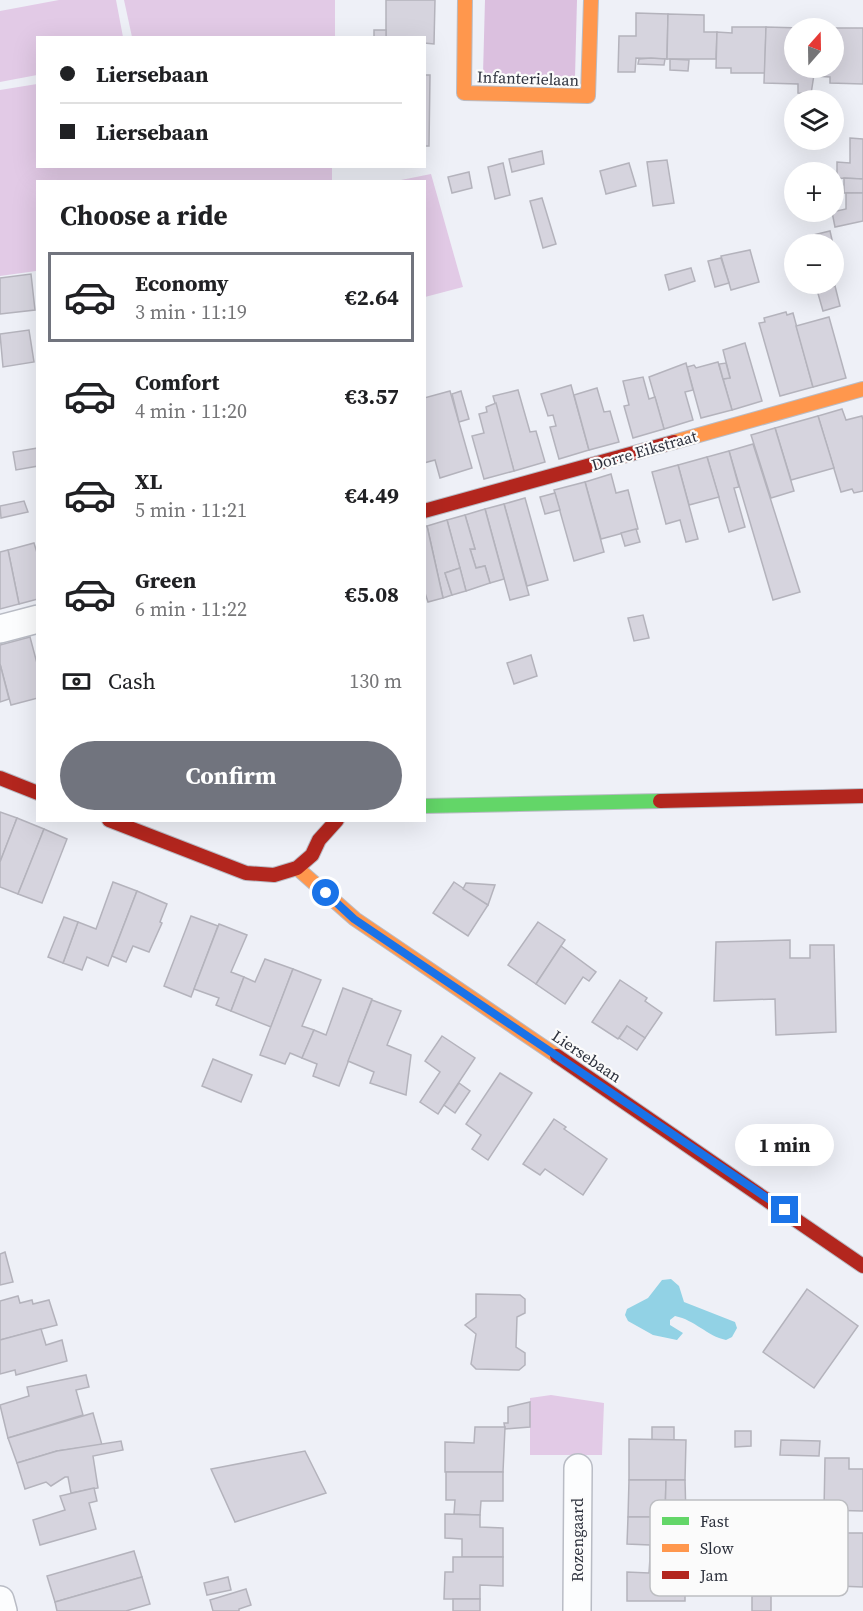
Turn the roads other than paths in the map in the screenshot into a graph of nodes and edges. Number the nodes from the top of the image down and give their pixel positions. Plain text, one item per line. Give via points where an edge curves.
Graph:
1 (465, 0) edge
2 (591, 0) edge
3 (863, 389) edge
4 (426, 510) edge
5 (36, 620) edge
6 (0, 629) edge
7 (0, 778) edge
8 (36, 792) edge
9 (863, 796) edge
10 (426, 806) edge
11 (114, 822) edge
12 (335, 822) edge
13 (297, 868) junction
14 (863, 1266) edge
15 (578, 1468) dead end
16 (0, 1600) edge
17 (3, 1611) edge
18 (577, 1611) edge

1 - 2 street, Infanterielaan via 464,93 588,96
3 - 4 street, Dorre Eikstraat
5 - 6 street
7 - 8 street
9 - 10 street
11 - 13 street via 246,873 274,875
12 - 13 street via 312,855
13 - 14 street, Liersebaan via 354,919
15 - 18 street, Rozengaard
16 - 17 street

